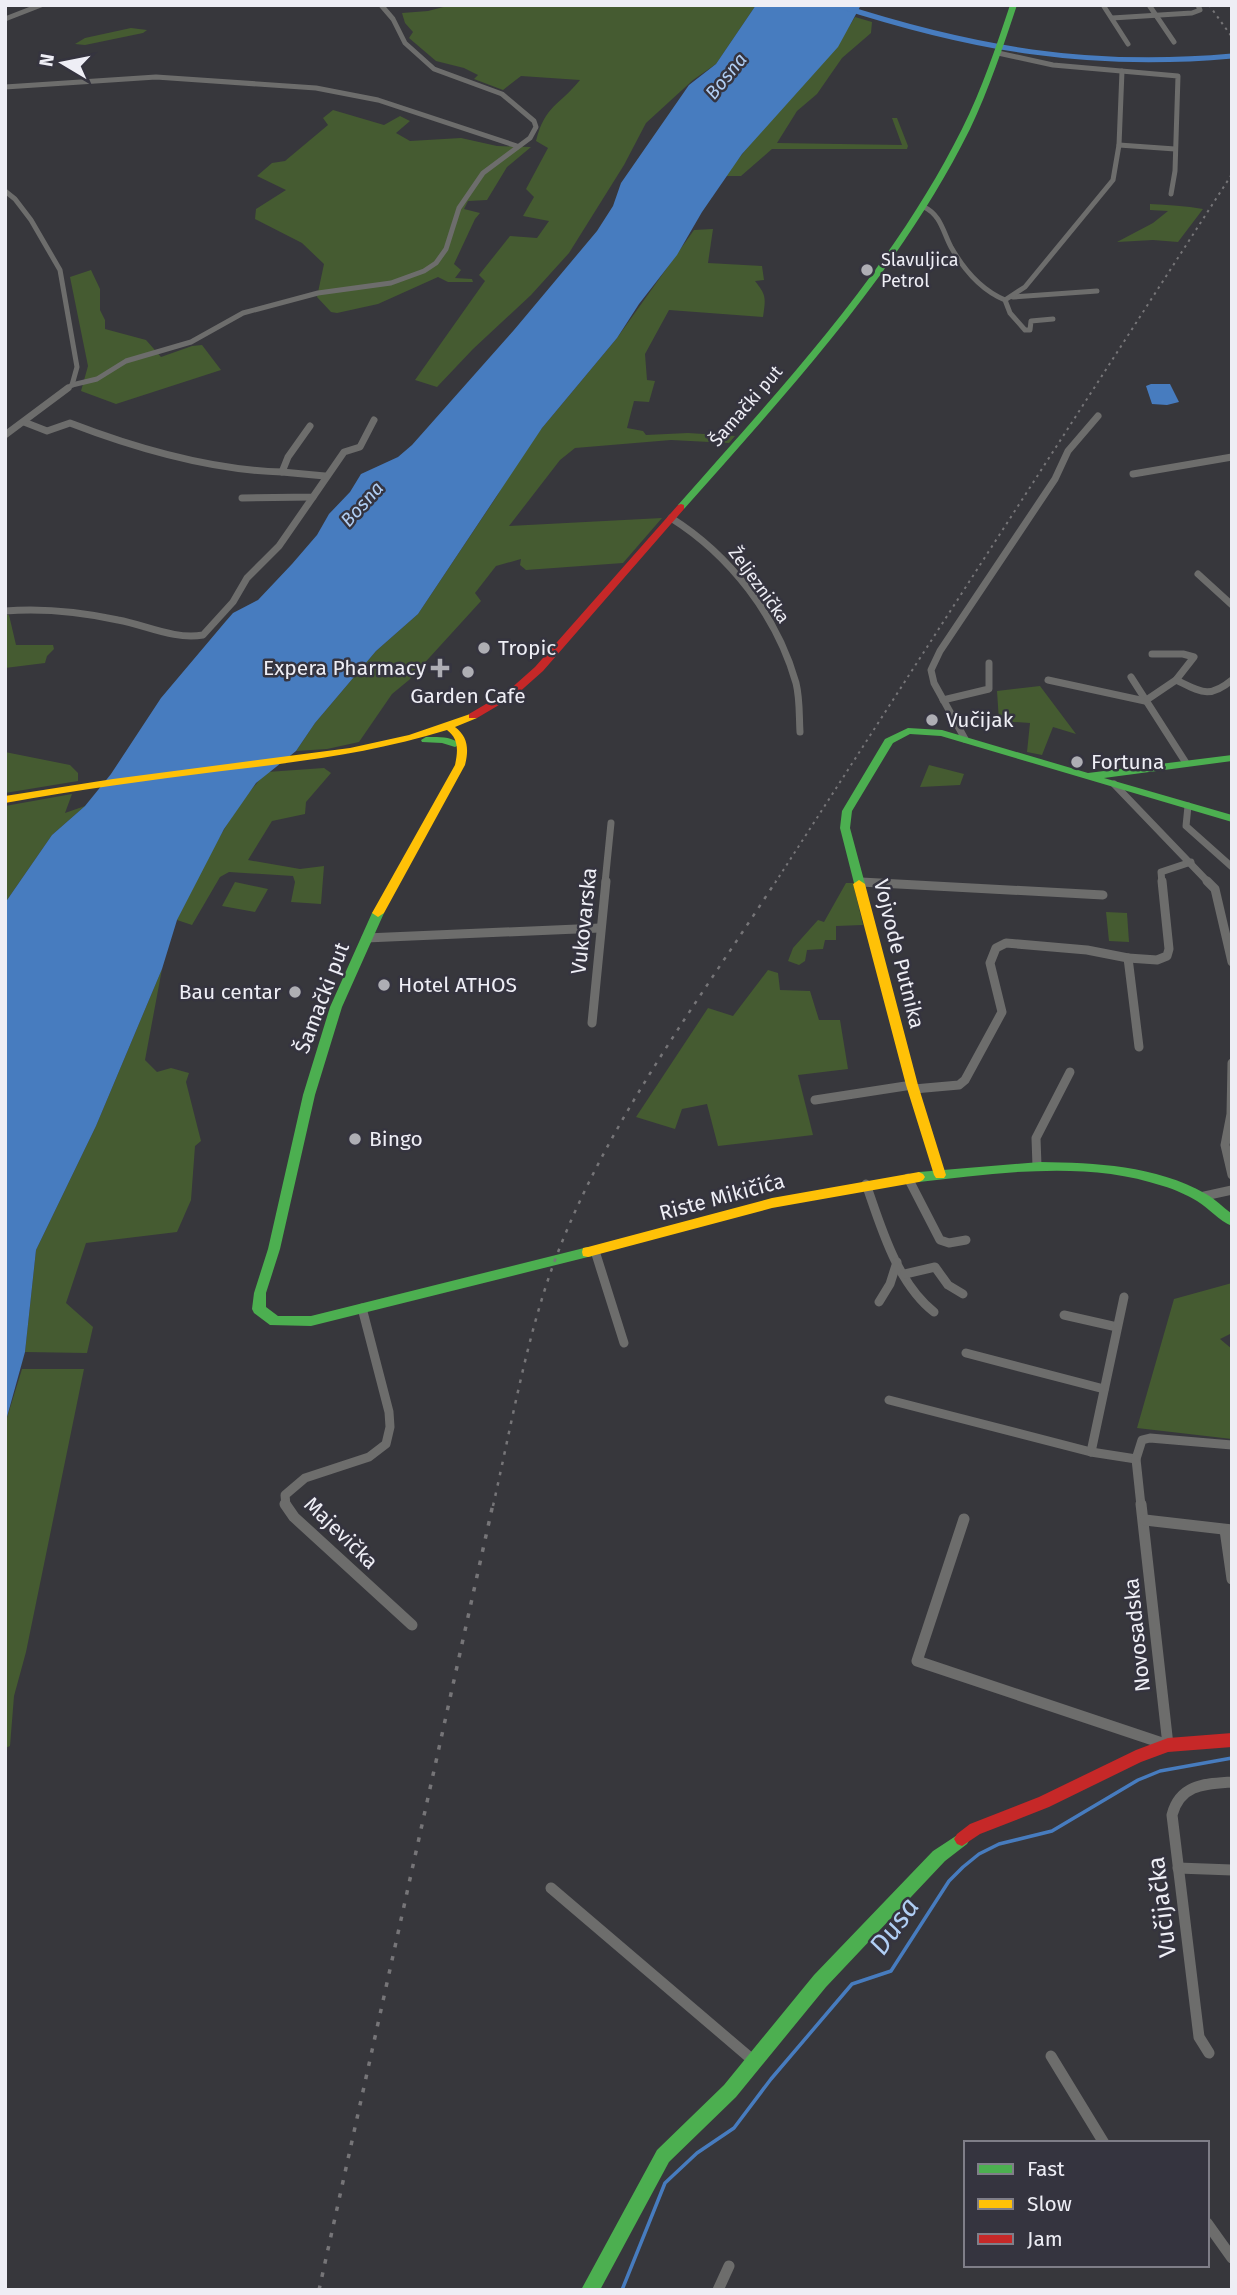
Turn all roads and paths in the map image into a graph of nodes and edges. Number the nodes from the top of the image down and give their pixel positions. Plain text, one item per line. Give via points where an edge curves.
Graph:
1 (41, 5) edge
2 (381, 5) edge
3 (1014, 5) edge
4 (1103, 5) edge
5 (1150, 5) edge
6 (1198, 5) edge
7 (1157, 16) junction
8 (1112, 18) junction
9 (5, 19) edge
10 (1174, 42) dead end
11 (1128, 44) dead end
12 (1000, 50) junction
13 (1122, 71) junction
14 (5, 87) edge
15 (1119, 145) junction
16 (517, 146) junction
17 (1175, 149) junction
18 (5, 191) edge
19 (1171, 194) dead end
20 (924, 207) junction
21 (1097, 291) dead end
22 (1008, 299) junction
23 (1053, 319) dead end
24 (72, 385) junction
25 (1098, 416) dead end
26 (374, 420) dead end
27 (24, 422) junction
28 (310, 426) dead end
29 (5, 435) edge
30 (1232, 457) edge
31 (282, 471) junction
32 (1133, 474) dead end
33 (325, 476) junction
34 (313, 497) junction
35 (242, 499) dead end
36 (671, 518) junction
37 (1198, 574) dead end
38 (1232, 606) edge
39 (5, 611) edge
40 (1152, 654) dead end
41 (989, 663) dead end
42 (1131, 677) dead end
43 (1048, 680) dead end
44 (1176, 680) junction
45 (1232, 680) edge
46 (943, 700) junction
47 (1145, 701) junction
48 (449, 727) junction
49 (800, 732) dead end
50 (965, 739) junction
51 (407, 741) junction
52 (455, 744) junction
53 (463, 756) junction
54 (1232, 758) edge
55 (1186, 763) junction
56 (1088, 776) junction
57 (1114, 784) junction
58 (5, 800) edge
59 (1188, 806) junction
60 (1232, 819) edge
61 (611, 823) dead end
62 (1191, 862) junction
63 (1232, 867) edge
64 (861, 882) junction
65 (1103, 895) dead end
66 (600, 928) junction
67 (366, 938) junction
68 (1128, 958) junction
69 (1232, 962) edge
70 (592, 1023) dead end
71 (1139, 1047) dead end
72 (1232, 1063) edge
73 (1070, 1072) dead end
74 (913, 1087) junction
75 (815, 1100) dead end
76 (1037, 1166) junction
77 (940, 1175) junction
78 (1232, 1175) edge
79 (908, 1178) junction
80 (866, 1184) junction
81 (1232, 1190) edge
82 (1200, 1197) junction
83 (1232, 1221) edge
84 (966, 1240) dead end
85 (595, 1251) junction
86 (897, 1262) junction
87 (266, 1272) joint
88 (905, 1274) junction
89 (962, 1294) dead end
90 (1124, 1297) dead end
91 (879, 1302) dead end
92 (362, 1308) junction
93 (934, 1312) dead end
94 (1063, 1315) dead end
95 (1118, 1327) junction
96 (624, 1343) dead end
97 (966, 1353) dead end
98 (1104, 1389) junction
99 (890, 1400) dead end
100 (1232, 1445) edge
101 (1091, 1452) junction
102 (1136, 1459) junction
103 (964, 1519) dead end
104 (1144, 1520) junction
105 (1228, 1530) edge
106 (1232, 1579) edge
107 (412, 1625) dead end
108 (1232, 1740) edge
109 (1168, 1745) junction
110 (1232, 1782) edge
111 (1178, 1868) junction
112 (1232, 1870) edge
113 (551, 1888) dead end
114 (1209, 2053) dead end
115 (1051, 2056) dead end
116 (755, 2062) junction
117 (1103, 2141) edge
118 (1209, 2226) edge
119 (1232, 2258) edge
120 (729, 2266) dead end
121 (590, 2290) edge
122 (718, 2290) edge

1 - 9 street
2 - 16 street via 405,43 434,69 502,94 534,121 533,134
3 - 12 main road, Šamački put
4 - 8 street
5 - 7 street
6 - 7 street via 1197,12
7 - 8 street
7 - 10 street
8 - 11 street
12 - 13 street via 1043,64
12 - 20 main road, Šamački put via 964,135
13 - 15 street
13 - 17 street via 1178,76
14 - 16 street via 156,77 316,88 378,100
15 - 17 street
15 - 22 street via 1113,180 1025,287
16 - 24 street via 483,173 459,208 442,256 424,271 391,283 318,293 243,313 191,342 126,361 97,379
17 - 19 street
18 - 24 street via 31,220 60,270 77,367
20 - 22 street via 935,212 971,276 989,293
20 - 36 main road, Šamački put via 834,331
21 - 22 street
22 - 23 street via 1010,313 1025,330 1030,330 1031,321
24 - 27 street
25 - 46 street via 1068,450 1055,479 940,651 931,670
26 - 33 street via 360,447 344,452
27 - 29 street
27 - 31 street via 53,431 70,423 119,442 250,471
28 - 31 street
30 - 32 street
31 - 33 street
33 - 34 street
34 - 35 street
34 - 39 street via 279,546 247,578 233,602 203,635 38,609
36 - 48 main road, Šamački put via 538,671 501,700
36 - 49 street, Željeznička via 720,556 777,634 797,686
37 - 38 street
40 - 44 street via 1193,655
41 - 46 street via 989,689
42 - 47 street
43 - 47 street
44 - 45 street via 1210,694
44 - 47 street
46 - 50 street
47 - 55 street
48 - 51 main road, Šamački put
48 - 52 main road via 448,735
48 - 53 main road via 461,737
50 - 56 main road
50 - 64 main road, Vojvode Putnika via 917,730 894,737 884,750 845,819
51 - 52 main road via 438,739
51 - 58 main road
52 - 53 main road
53 - 67 main road, Šamački put
54 - 55 main road
55 - 56 main road
56 - 57 main road
57 - 59 main road
57 - 62 street
59 - 60 main road
59 - 63 street via 1186,826
61 - 66 street, Vukovarska
62 - 68 street via 1161,872 1167,956
62 - 69 street via 1215,889
64 - 65 street
64 - 74 main road, Vojvode Putnika
66 - 67 street
66 - 70 street, Vukovarska
67 - 87 main road, Šamački put via 326,1035
68 - 71 street
68 - 74 street via 1020,944 994,947 991,975 1002,1012 965,1080 959,1085
72 - 78 street via 1225,1145
73 - 76 street via 1036,1138
74 - 75 street
74 - 77 main road, Vojvode Putnika
76 - 77 main road, Riste Mikičića
76 - 82 main road, Riste Mikičića via 1099,1167 1155,1179
77 - 79 main road, Riste Mikičića
79 - 80 main road, Riste Mikičića
79 - 84 street via 940,1240
80 - 85 main road, Riste Mikičića
80 - 86 street
81 - 82 street
82 - 83 main road, Riste Mikičića
85 - 92 main road, Riste Mikičića
85 - 96 street
86 - 88 street
86 - 91 street
87 - 92 main road, Riste Mikičića via 259,1309 266,1318 297,1323
88 - 89 street via 934,1267
88 - 93 street
90 - 95 street
92 - 107 street, Majevička via 389,1412 386,1444 369,1457 305,1478 285,1495 285,1505
94 - 95 street
95 - 98 street
97 - 98 street
98 - 101 street
99 - 101 street
100 - 102 street via 1150,1438 1142,1440
101 - 102 street
102 - 104 street, Novosadska
103 - 109 street via 917,1661
104 - 105 street
104 - 109 street, Novosadska
105 - 106 street
108 - 109 main road
109 - 116 main road via 959,1840 853,1945
110 - 111 street, Vučijačka via 1193,1787 1174,1800
111 - 112 street
111 - 114 street, Vučijačka via 1199,2037
113 - 116 street
115 - 117 street
116 - 121 main road via 663,2156
118 - 119 street
120 - 122 street

